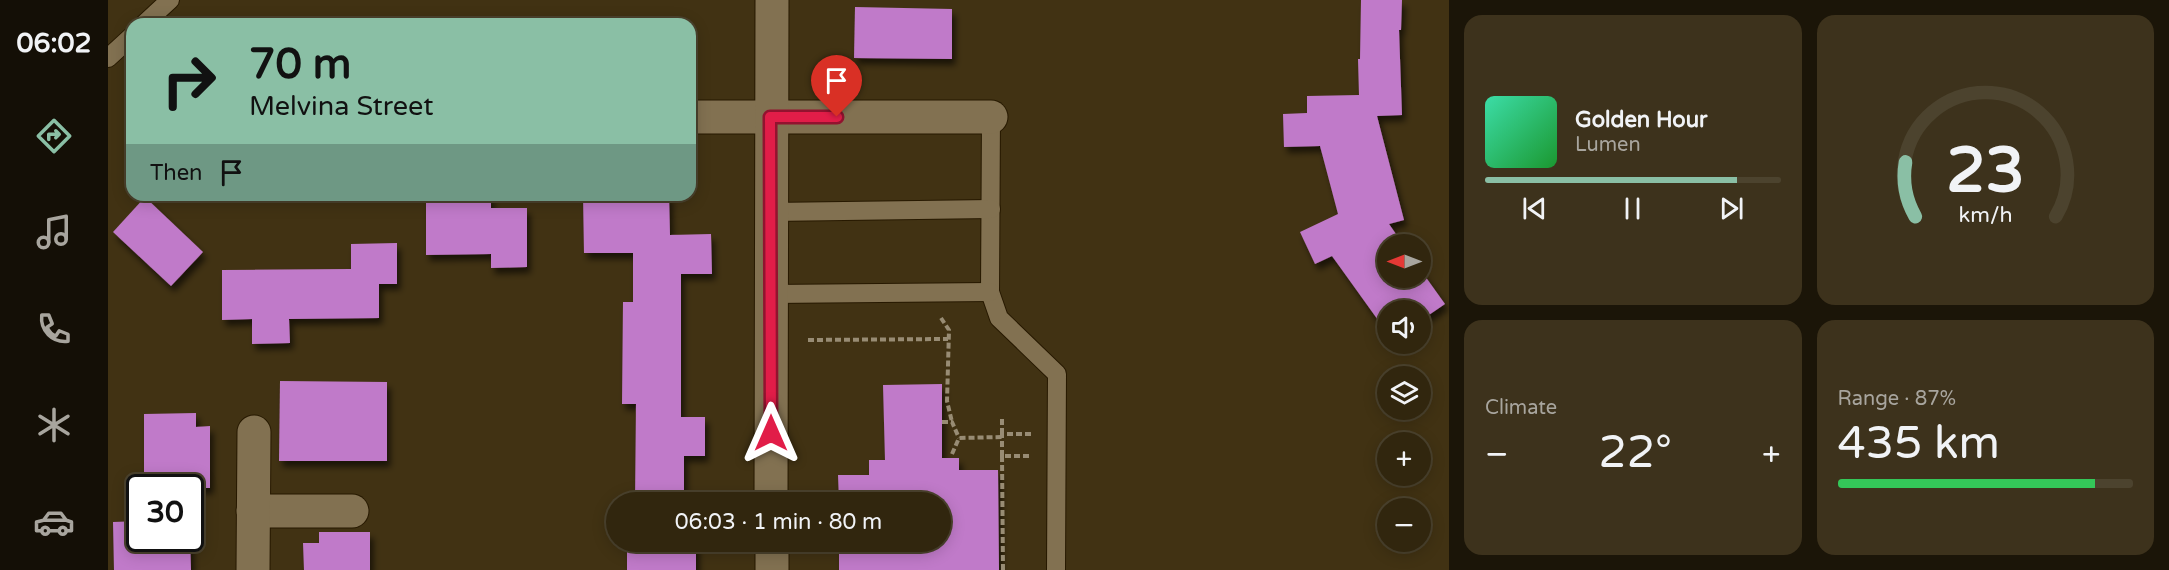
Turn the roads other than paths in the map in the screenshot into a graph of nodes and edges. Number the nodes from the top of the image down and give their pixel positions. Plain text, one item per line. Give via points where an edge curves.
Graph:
1 (170, 0) edge
2 (772, 0) edge
3 (150, 18) edge
4 (126, 42) edge
5 (108, 58) edge
6 (696, 117) edge
7 (770, 117) junction
8 (991, 117) joint
9 (991, 208) junction
10 (771, 212) junction
11 (990, 292) junction
12 (771, 294) junction
13 (254, 432) dead end
14 (771, 492) edge
15 (253, 511) junction
16 (352, 511) dead end
17 (772, 552) edge
18 (253, 570) edge
19 (772, 570) edge
20 (1056, 570) edge

1 - 3 lane
2 - 7 street
4 - 5 lane
6 - 7 street
7 - 8 street
7 - 10 street
8 - 9 lane
9 - 10 lane
9 - 11 lane
10 - 12 street
11 - 12 lane
11 - 20 lane via 999,318 1057,374
12 - 14 street
13 - 15 street
15 - 16 street
15 - 18 street
17 - 19 street

